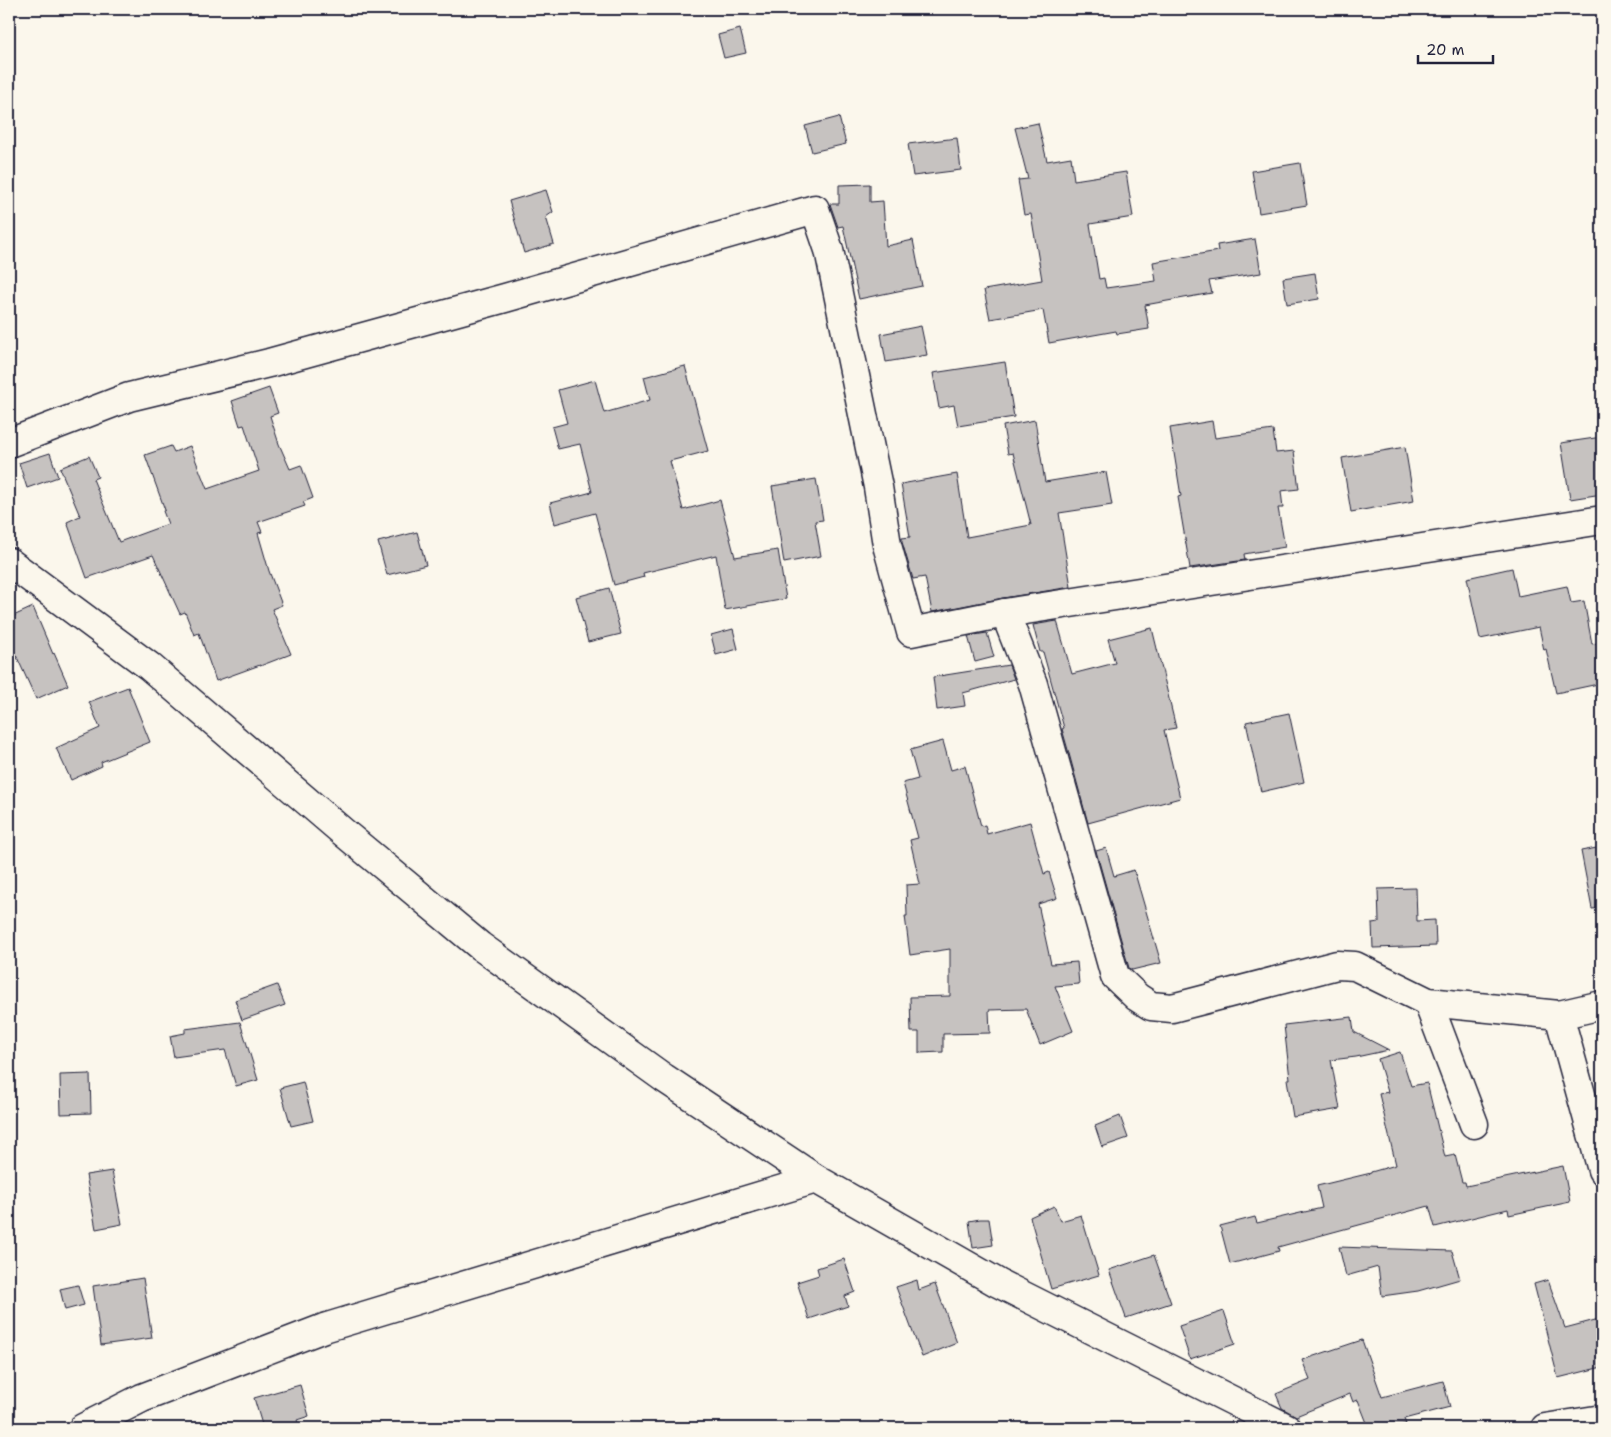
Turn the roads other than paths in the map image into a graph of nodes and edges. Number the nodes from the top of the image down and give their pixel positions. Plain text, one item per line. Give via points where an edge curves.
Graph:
1 (9, 443) edge
2 (1602, 520) edge
3 (9, 562) edge
4 (1005, 613) junction
5 (1428, 1002) junction
6 (1602, 1004) edge
7 (1559, 1015) junction
8 (1474, 1124) dead end
9 (1602, 1170) edge
10 (816, 1179) junction
11 (1602, 1419) edge
12 (83, 1428) edge
13 (1287, 1428) edge
14 (1545, 1428) edge

1 - 4 street via 129,397 297,356 815,209 831,260 887,545 911,632
2 - 4 street
3 - 10 street via 150,666 480,946 664,1078
4 - 5 street via 1033,684 1114,976 1136,997 1151,1006 1172,1008 1336,965 1355,966
5 - 7 street
5 - 8 street
6 - 7 street
7 - 9 street
10 - 12 street via 324,1328 142,1398
10 - 13 street via 998,1283
11 - 14 street

